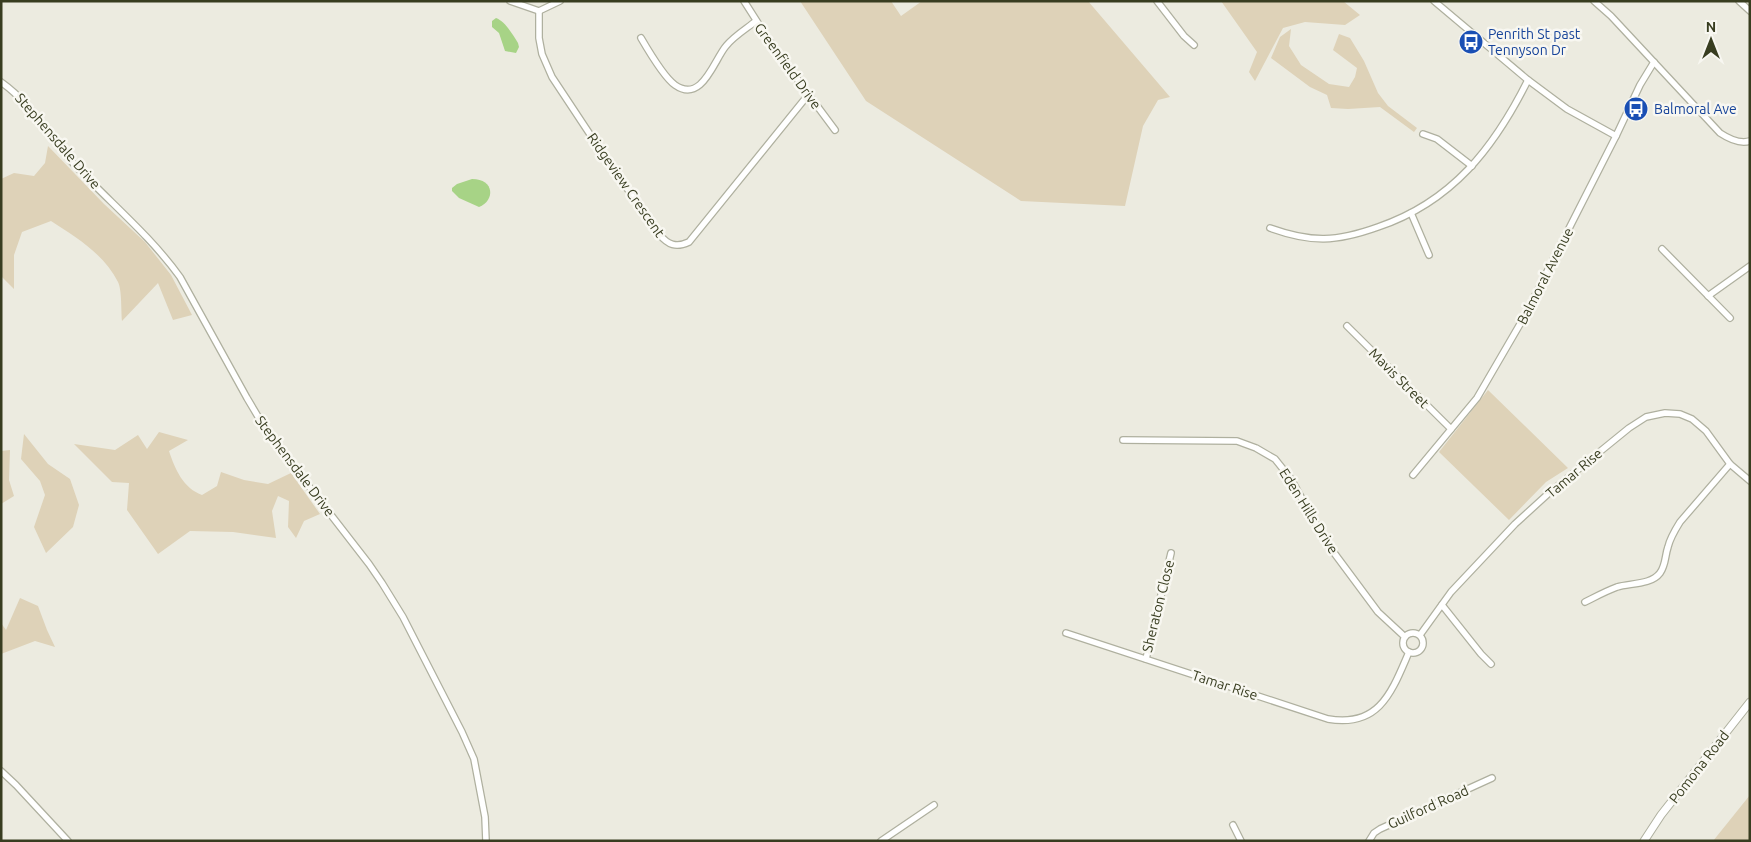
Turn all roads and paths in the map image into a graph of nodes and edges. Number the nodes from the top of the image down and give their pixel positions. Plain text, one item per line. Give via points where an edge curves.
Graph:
1 (510, 1) edge
2 (560, 1) edge
3 (744, 1) edge
4 (1157, 1) edge
5 (1434, 1) edge
6 (1594, 1) edge
7 (1739, 1) edge
8 (539, 11) junction
9 (1750, 11) edge
10 (756, 21) junction
11 (641, 38) dead end
12 (1194, 45) dead end
13 (1654, 62) junction
14 (1528, 80) junction
15 (1, 82) edge
16 (808, 95) junction
17 (835, 130) dead end
18 (1422, 134) dead end
19 (1616, 136) junction
20 (1750, 141) edge
21 (1472, 166) junction
22 (1411, 213) junction
23 (1270, 228) dead end
24 (1662, 249) dead end
25 (1429, 256) dead end
26 (1750, 266) edge
27 (1708, 296) junction
28 (1730, 318) dead end
29 (1347, 326) dead end
30 (1452, 429) junction
31 (1123, 440) dead end
32 (1730, 464) junction
33 (1413, 475) dead end
34 (1750, 481) edge
35 (1171, 553) dead end
36 (1585, 602) dead end
37 (1442, 605) junction
38 (1066, 633) dead end
39 (1420, 635) junction
40 (1405, 637) junction
41 (1409, 652) junction
42 (1146, 659) junction
43 (1491, 664) dead end
44 (1750, 702) edge
45 (1, 771) edge
46 (1492, 778) dead end
47 (934, 805) dead end
48 (1233, 824) dead end
49 (68, 841) edge
50 (486, 841) edge
51 (881, 841) edge
52 (1242, 841) edge
53 (1369, 841) edge
54 (1644, 841) edge

1 - 8 street
2 - 8 street
3 - 10 street, Greenfield Drive
4 - 12 street
5 - 14 street
6 - 13 street
7 - 9 street
8 - 16 street, Ridgeview Crescent via 542,54 552,77 659,234 672,245 689,242
10 - 11 street via 730,41 707,78 689,89 674,85
10 - 16 street, Greenfield Drive
13 - 19 street, Balmoral Avenue
13 - 20 street via 1720,133 1734,140
14 - 19 street via 1567,109
14 - 21 street via 1512,113
15 - 50 street, Stephensdale Drive via 18,94 73,162 169,261 269,435 382,583 473,756
16 - 17 street, Greenfield Drive
18 - 21 street via 1437,138
19 - 30 street, Balmoral Avenue via 1523,319 1477,398
21 - 22 street via 1450,189
22 - 23 street via 1370,230 1336,239 1314,239
22 - 25 street
24 - 27 street
26 - 27 street
27 - 28 street
29 - 30 street, Mavis Street
30 - 33 street, Balmoral Avenue
31 - 40 street, Eden Hills Drive via 1237,442 1276,459 1326,542 1378,612
32 - 34 street, Tamar Rise
32 - 36 street via 1680,522 1673,533 1660,573
32 - 37 street, Tamar Rise via 1706,431 1692,419 1665,412 1646,417 1522,517
35 - 42 street, Sheraton Close
37 - 39 street, Tamar Rise
37 - 43 street
38 - 42 street, Tamar Rise
39 - 40 street via 1412,632
39 - 41 street via 1424,644 1421,650
40 - 41 street via 1403,644
41 - 42 street, Tamar Rise via 1383,703 1373,713 1342,722
44 - 54 street, Pomona Road
45 - 49 street
46 - 53 street, Guilford Road via 1380,829
47 - 51 street
48 - 52 street

